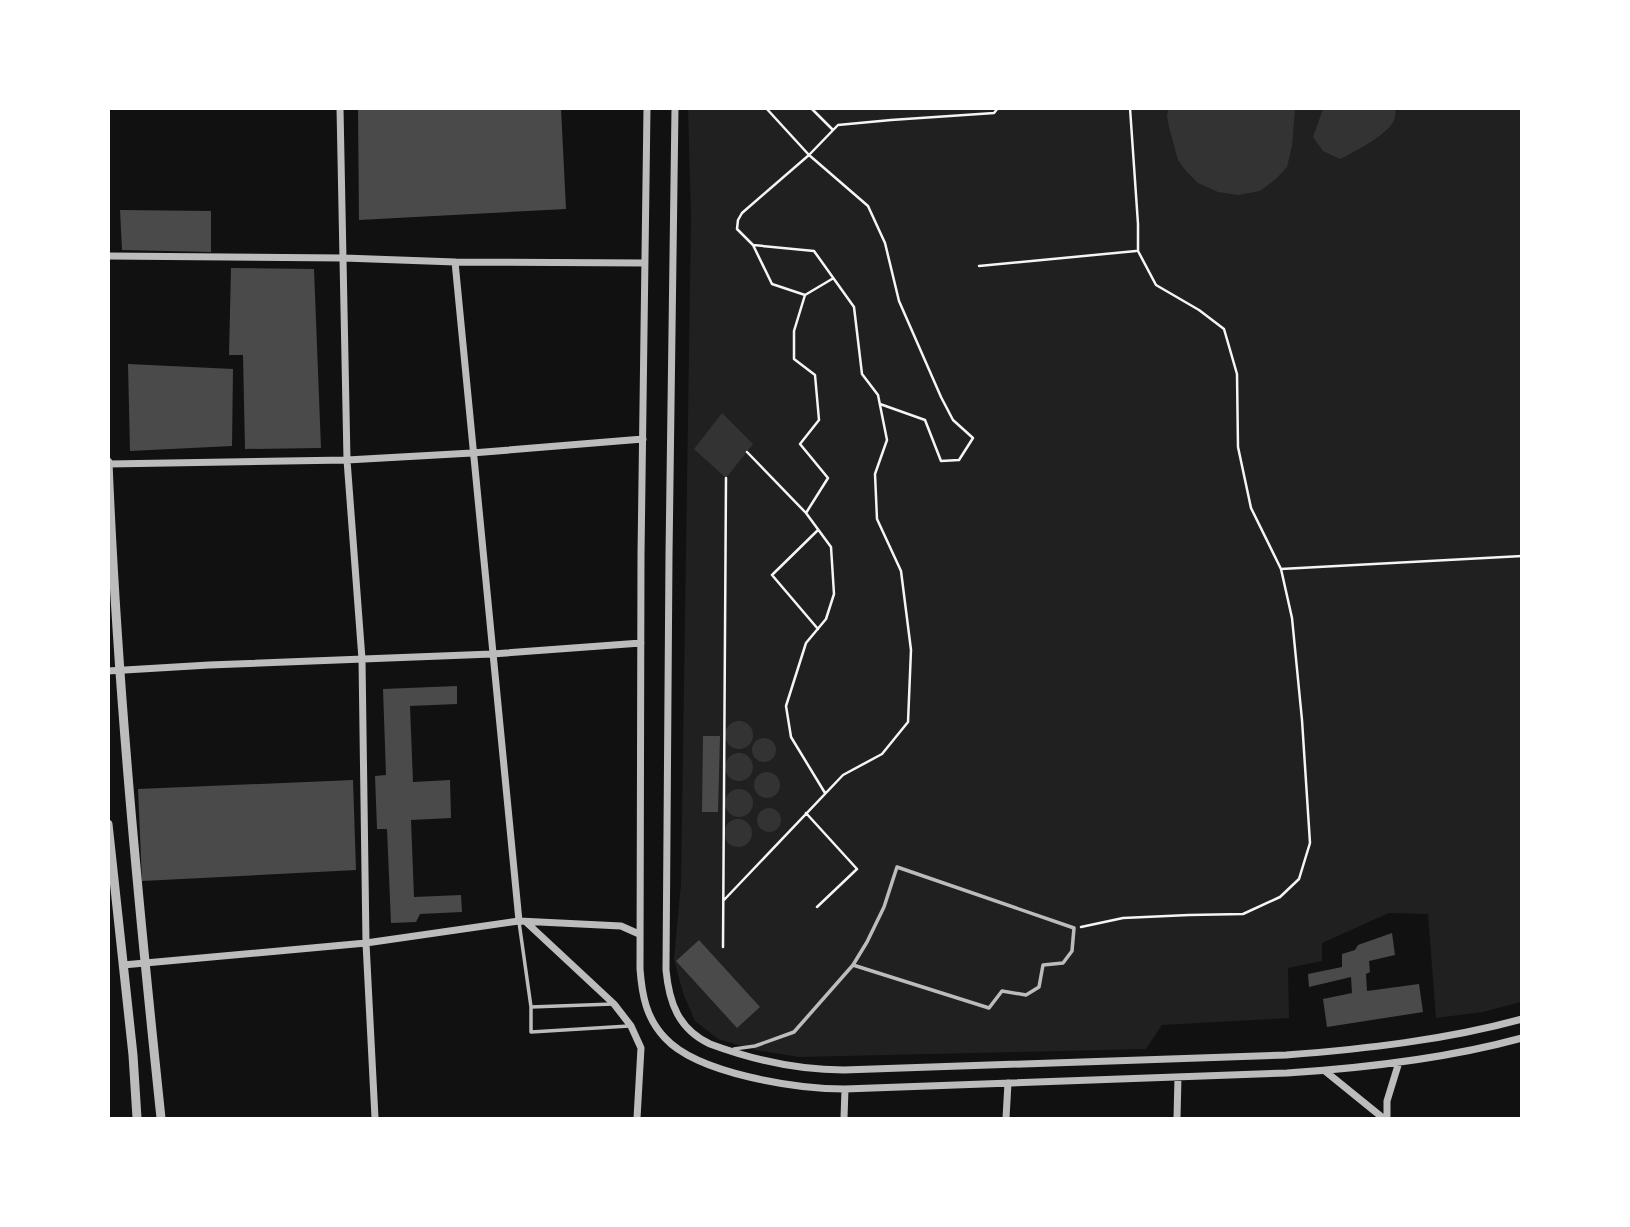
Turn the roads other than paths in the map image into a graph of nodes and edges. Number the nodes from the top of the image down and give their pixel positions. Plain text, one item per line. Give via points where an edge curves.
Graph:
1 (340, 108) edge
2 (647, 108) edge
3 (675, 108) edge
4 (108, 256) edge
5 (344, 258) junction
6 (455, 262) junction
7 (645, 263) junction
8 (643, 439) junction
9 (472, 453) junction
10 (347, 460) junction
11 (109, 463) edge
12 (641, 643) junction
13 (492, 654) junction
14 (362, 659) junction
15 (108, 671) edge
16 (121, 671) junction
17 (108, 824) edge
18 (522, 921) junction
19 (639, 934) junction
20 (366, 943) junction
21 (145, 963) junction
22 (123, 965) junction
23 (853, 965) junction
24 (614, 1004) junction
25 (531, 1007) junction
26 (1521, 1019) edge
27 (631, 1026) junction
28 (1521, 1038) edge
29 (726, 1050) junction
30 (1399, 1062) junction
31 (1325, 1071) junction
32 (1178, 1077) junction
33 (1008, 1083) junction
34 (845, 1089) junction
35 (137, 1118) edge
36 (161, 1118) edge
37 (375, 1118) edge
38 (636, 1118) edge
39 (844, 1118) edge
40 (1006, 1118) edge
41 (1177, 1118) edge
42 (1385, 1118) edge

1 - 5 street
2 - 7 street
3 - 29 street via 666,970 670,999 682,1022 701,1040
4 - 5 street
5 - 6 street
5 - 10 street
6 - 7 street
6 - 9 street
7 - 8 street
8 - 9 street
8 - 12 street
9 - 10 street
9 - 13 street
10 - 11 street
10 - 14 street
11 - 16 street
12 - 13 street
12 - 19 street
13 - 14 street
13 - 18 street
14 - 16 street
14 - 20 street
15 - 16 street
16 - 21 street
17 - 22 street
18 - 19 street via 621,926
18 - 20 street
18 - 24 street
18 - 25 lane
19 - 34 street via 647,1011 674,1046 686,1055 742,1074 799,1086
20 - 21 street
20 - 37 street
21 - 22 street
21 - 36 street
22 - 35 street
23 - 23 lane via 989,1008 1002,991 1026,995 1039,987 1043,965 1063,963 1072,951 1074,928 897,867 884,907
23 - 29 lane via 794,1032 755,1046
24 - 25 lane
24 - 27 street
25 - 27 lane via 531,1031
26 - 29 street via 1409,1042 1286,1055 822,1070
27 - 38 street via 641,1048
28 - 30 street
30 - 31 street
30 - 42 street
31 - 32 street
31 - 42 street
32 - 33 street
32 - 41 street
33 - 34 street
33 - 40 street
34 - 39 street

